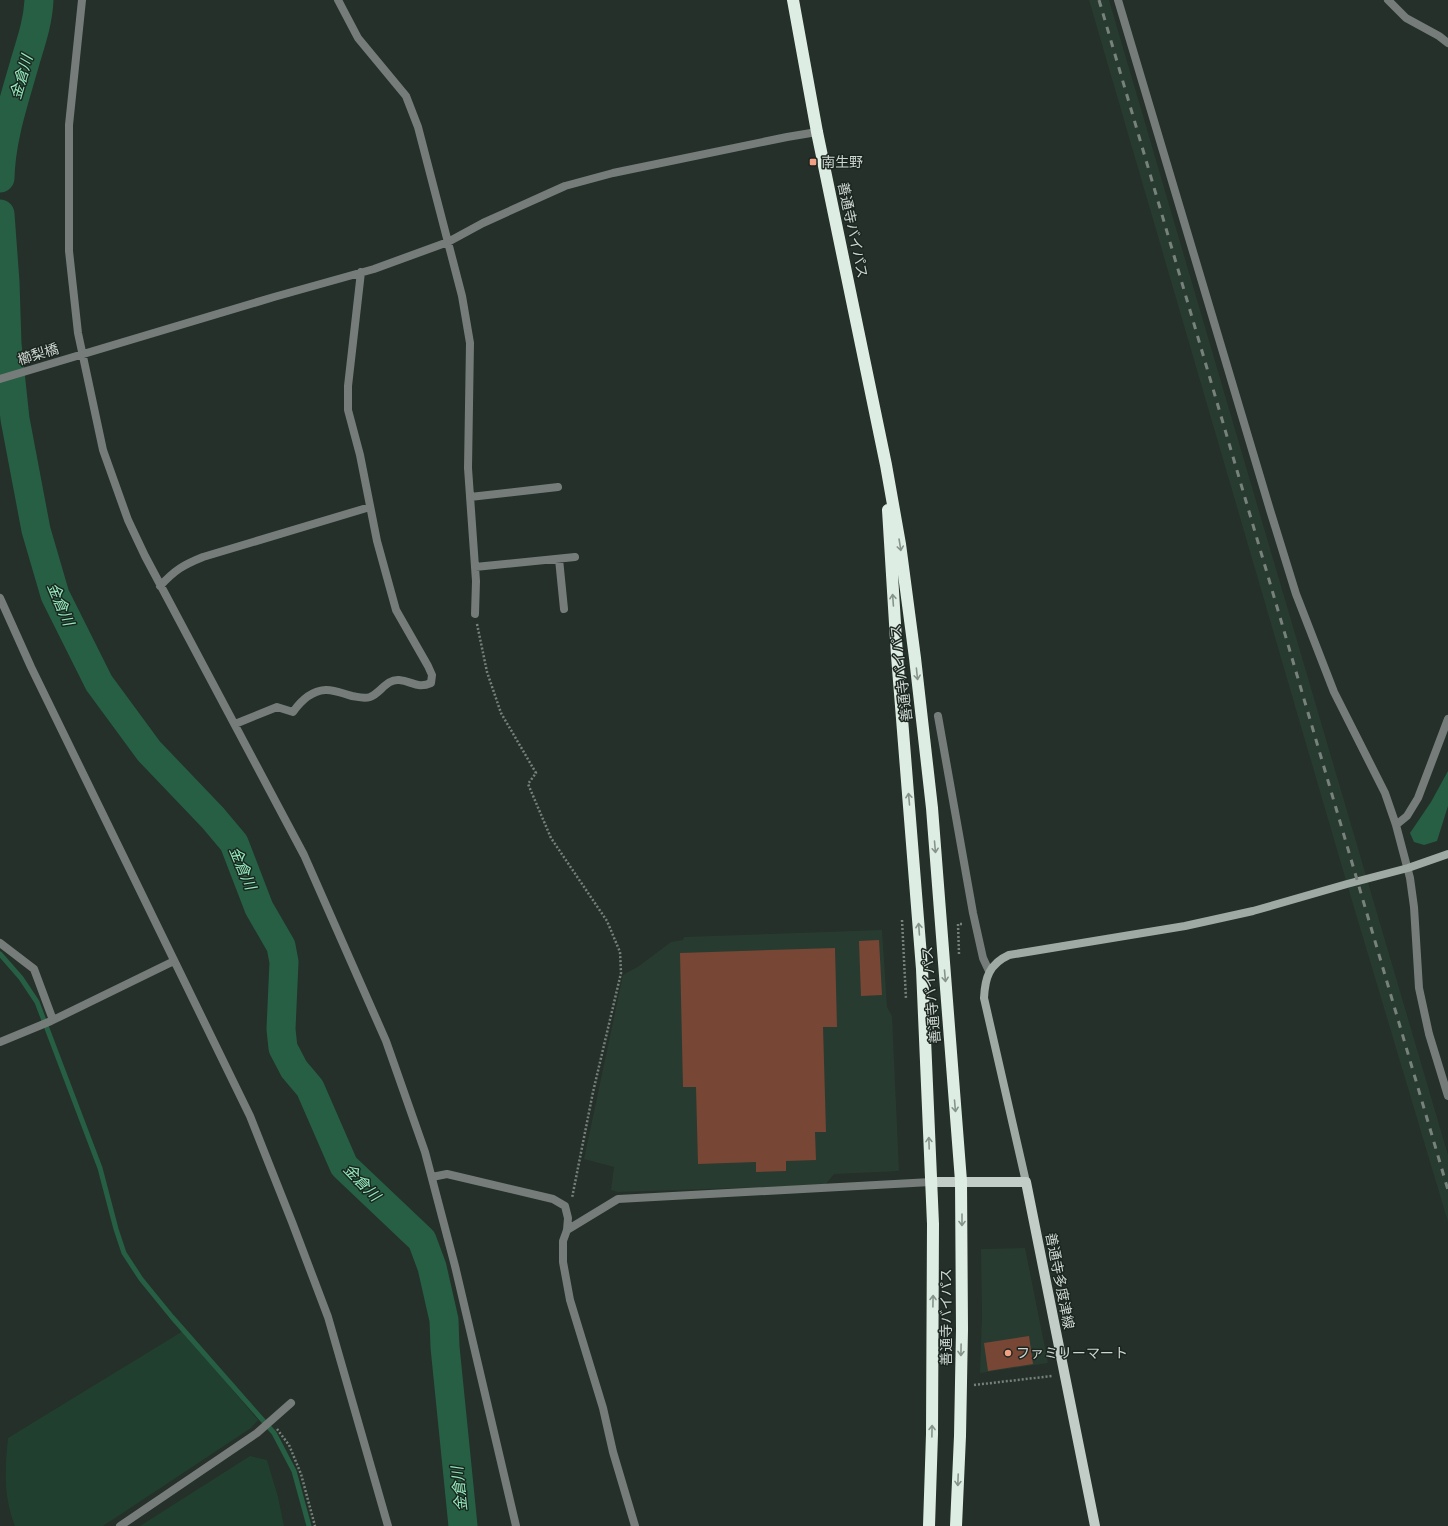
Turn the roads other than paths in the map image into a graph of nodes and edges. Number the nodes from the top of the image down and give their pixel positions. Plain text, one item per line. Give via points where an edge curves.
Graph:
1 (82, 0) edge
2 (338, 0) edge
3 (793, 0) edge
4 (1118, 0) edge
5 (1388, 0) edge
6 (1448, 44) edge
7 (817, 132) junction
8 (448, 242) junction
9 (361, 272) junction
10 (83, 354) junction
11 (0, 379) edge
12 (886, 465) junction
13 (558, 487) dead end
14 (470, 497) junction
15 (370, 507) junction
16 (574, 557) dead end
17 (558, 559) junction
18 (475, 567) junction
19 (160, 586) junction
20 (0, 598) edge
21 (564, 609) dead end
22 (475, 614) road end
23 (938, 716) dead end
24 (1448, 719) edge
25 (235, 724) junction
26 (1396, 825) junction
27 (1448, 854) edge
28 (1408, 868) junction
29 (0, 943) edge
30 (174, 961) junction
31 (989, 971) junction
32 (52, 1021) junction
33 (0, 1042) edge
34 (1448, 1096) edge
35 (432, 1177) junction
36 (961, 1181) junction
37 (931, 1182) junction
38 (1026, 1182) junction
39 (567, 1230) junction
40 (291, 1403) dead end
41 (120, 1526) edge
42 (388, 1526) edge
43 (516, 1526) edge
44 (635, 1526) edge
45 (929, 1526) edge
46 (956, 1526) edge
47 (1095, 1526) edge

1 - 10 street via 69,125 70,251 78,333
2 - 8 street via 358,38 406,96 418,127
3 - 7 highway, 善通寺バイパス
4 - 26 street via 1296,594 1334,692 1385,793
5 - 6 street via 1406,18 1439,36
7 - 8 street, 櫛梨橋 via 613,173 566,186 483,223
7 - 12 highway, 善通寺バイパス
8 - 9 street, 櫛梨橋
8 - 14 street via 462,296 470,343
9 - 10 street, 櫛梨橋
9 - 15 street via 348,386 348,410
10 - 11 street, 櫛梨橋
10 - 19 street via 103,450 128,520
12 -> 36 highway, 善通寺バイパス via 900,544 931,800
37 -> 12 highway, 善通寺バイパス via 922,969 897,656
13 - 14 street
14 - 18 street
15 - 19 street via 203,557 174,570
15 - 25 street via 396,610 428,666 432,683 424,686 393,680 371,697 364,698 325,690 300,702 293,712 277,707
16 - 17 street
17 - 18 street
17 - 21 street
18 - 22 street
19 - 25 street
20 - 30 street
23 - 31 street via 973,913 983,958
24 - 26 street via 1418,798 1407,816
25 - 35 street via 304,855 383,1034 426,1152
26 - 28 street
27 - 28 street
28 - 31 street via 1219,919 1009,955 1002,958
28 - 34 street via 1414,907 1419,988 1429,1034
29 - 32 street via 34,969
30 - 32 street
30 - 42 street via 250,1116 328,1317
31 - 38 street via 984,998
32 - 33 street
35 - 39 street via 448,1174 553,1199 565,1206
35 - 43 street
36 - 37 main road
36 - 38 main road
36 -> 46 highway, 善通寺バイパス via 960,1436
37 - 39 street via 618,1199
45 -> 37 highway, 善通寺バイパス via 934,1245
38 - 47 main road, 善通寺多度津線
39 - 44 street via 563,1241 563,1262 570,1300
40 - 41 street via 262,1429

